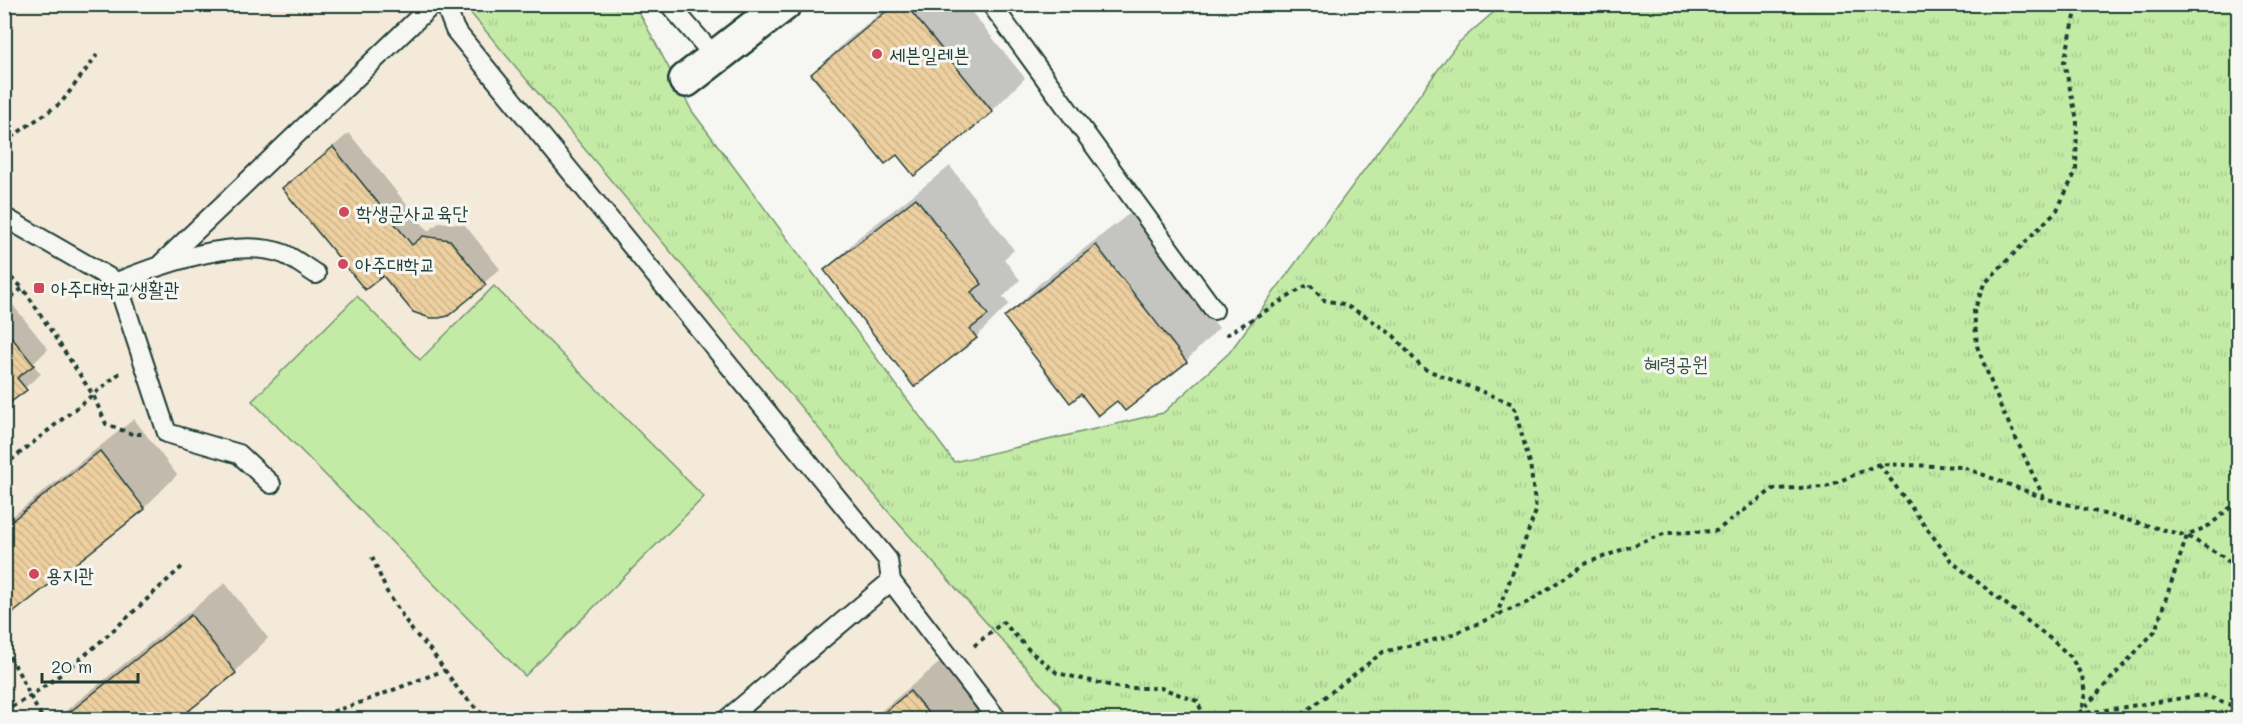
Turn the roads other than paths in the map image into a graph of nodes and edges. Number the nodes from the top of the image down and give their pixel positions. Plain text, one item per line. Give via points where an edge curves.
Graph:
1 (433, 4) edge
2 (445, 4) edge
3 (669, 4) edge
4 (784, 4) edge
5 (991, 4) edge
6 (715, 57) junction
7 (686, 80) dead end
8 (4, 217) edge
9 (162, 263) junction
10 (316, 274) dead end
11 (117, 282) junction
12 (1214, 310) road end
13 (270, 484) dead end
14 (891, 581) junction
15 (726, 720) edge
16 (998, 720) edge

1 - 9 lane
2 - 14 lane via 455,30 888,560
3 - 6 lane
4 - 6 street
5 - 12 lane
6 - 7 street
8 - 11 lane
9 - 10 lane via 238,248 283,254
9 - 11 lane
11 - 13 lane via 167,434 239,454
14 - 15 lane
14 - 16 lane

